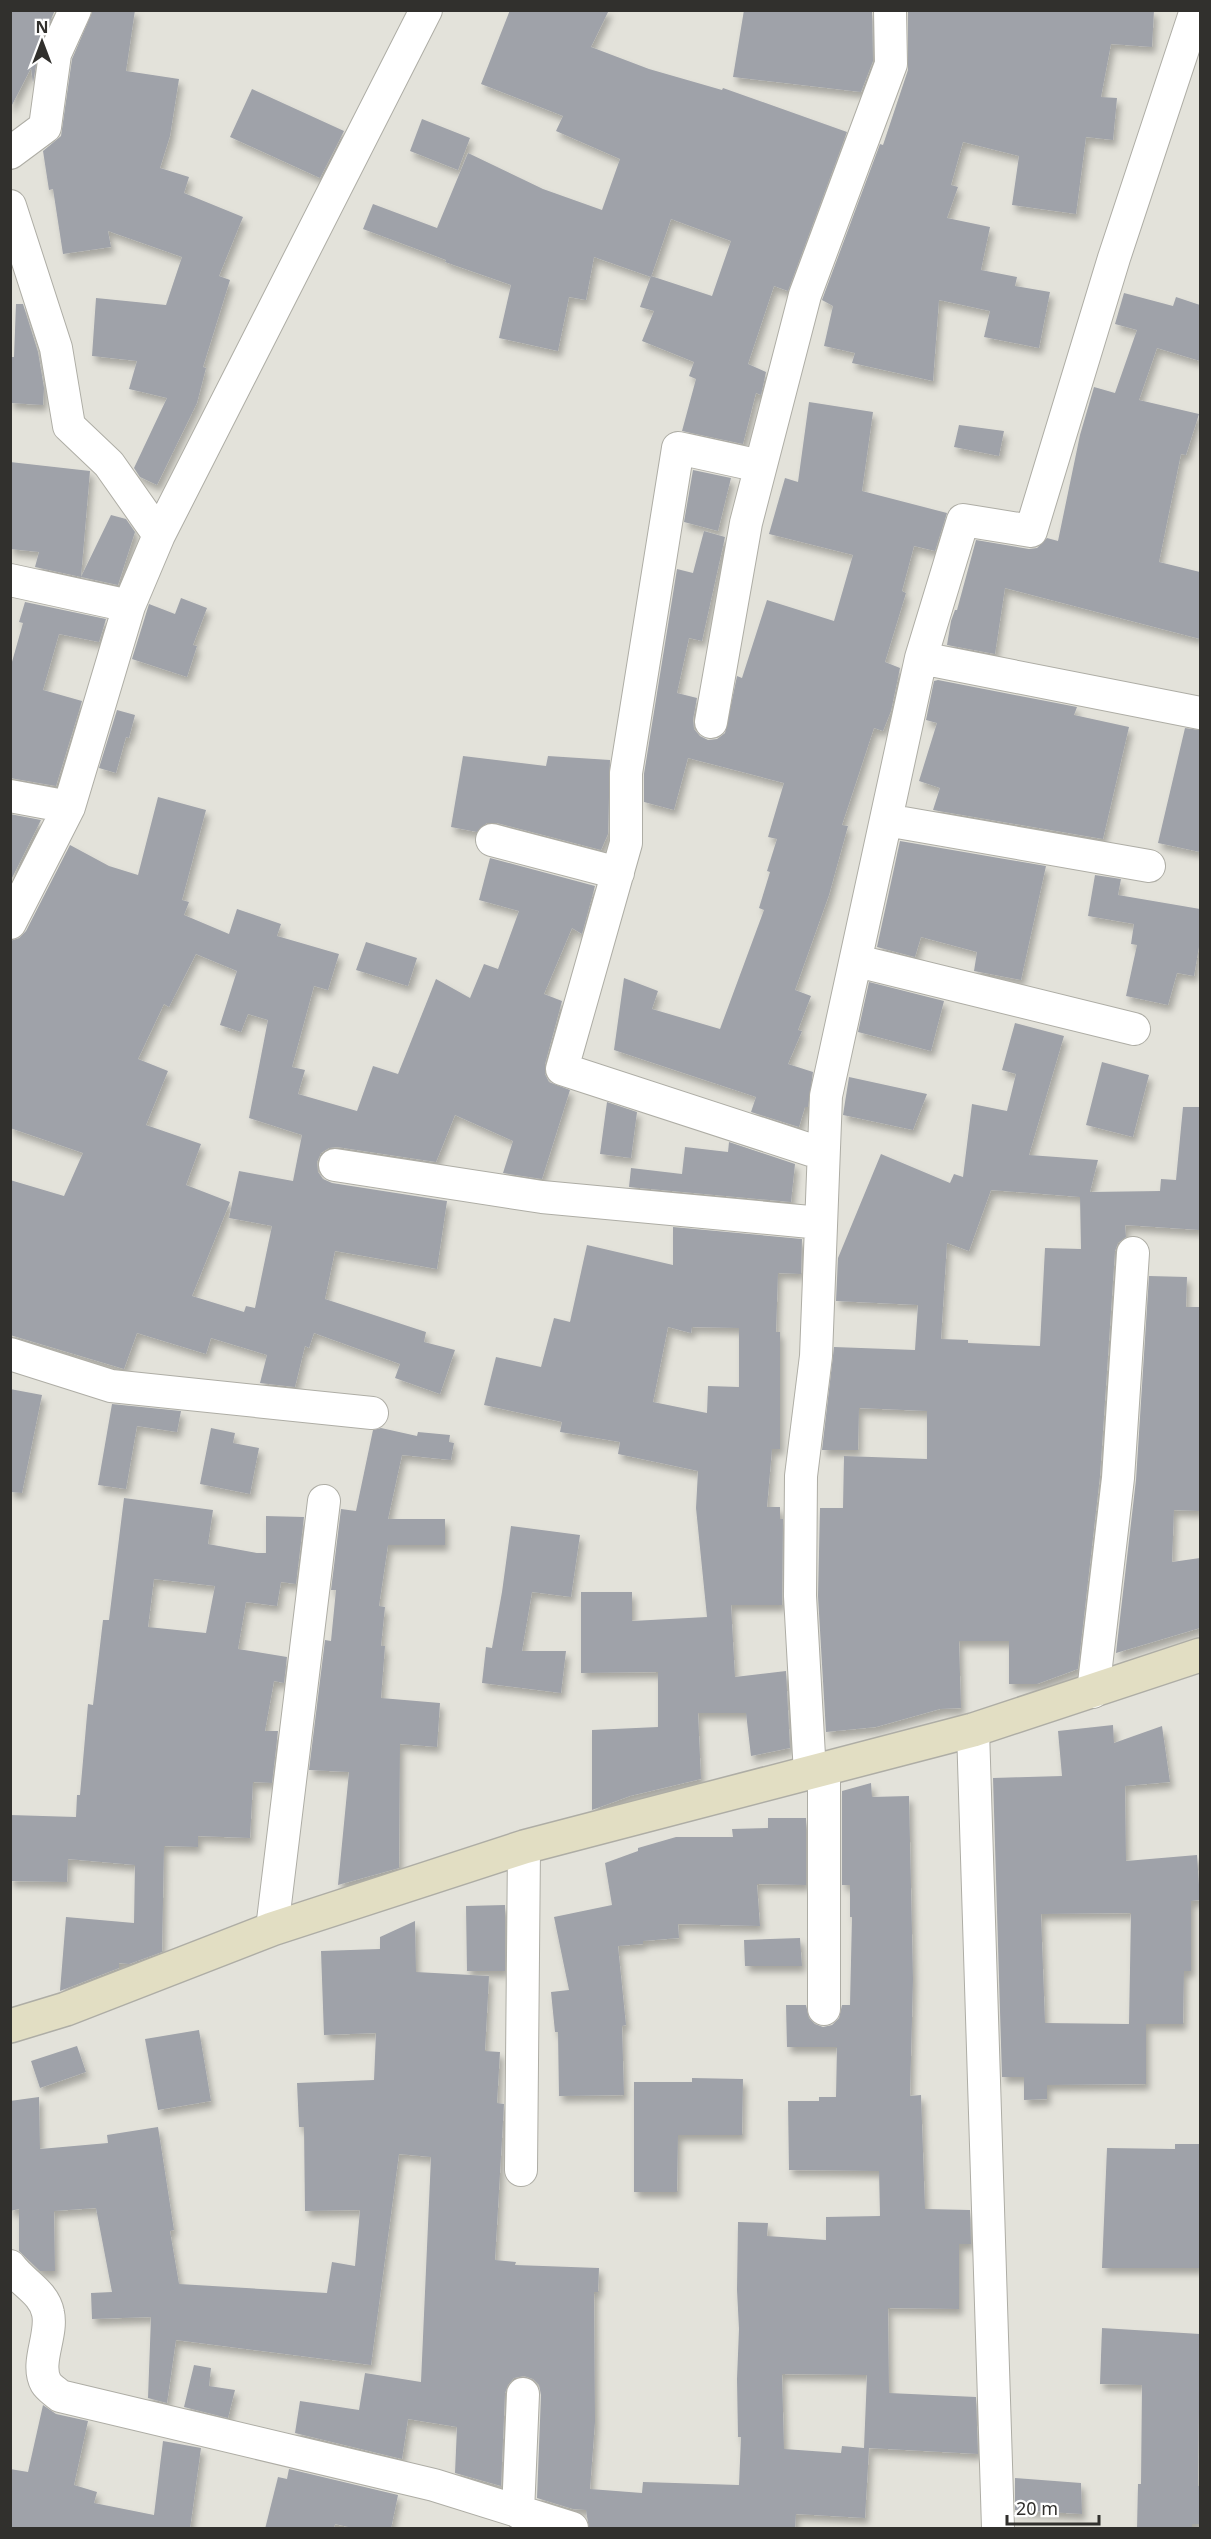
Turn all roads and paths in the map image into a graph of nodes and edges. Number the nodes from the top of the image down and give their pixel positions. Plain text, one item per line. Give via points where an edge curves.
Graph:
1 (75, 10) edge
2 (426, 10) edge
3 (890, 10) edge
4 (1196, 10) edge
5 (10, 153) edge
6 (10, 206) edge
7 (760, 466) junction
8 (159, 535) junction
9 (10, 580) edge
10 (129, 606) junction
11 (921, 658) junction
12 (1200, 713) edge
13 (711, 722) dead end
14 (10, 796) edge
15 (69, 807) junction
16 (886, 820) junction
17 (492, 840) dead end
18 (1149, 866) dead end
19 (618, 873) junction
20 (10, 923) edge
21 (857, 961) junction
22 (1134, 1029) dead end
23 (823, 1154) junction
24 (335, 1165) dead end
25 (821, 1223) junction
26 (1133, 1253) dead end
27 (10, 1354) edge
28 (372, 1413) dead end
29 (324, 1501) dead end
30 (1200, 1655) edge
31 (1093, 1692) junction
32 (974, 1730) junction
33 (817, 1773) junction
34 (524, 1847) junction
35 (272, 1929) junction
36 (824, 2009) dead end
37 (10, 2026) edge
38 (521, 2170) dead end
39 (10, 2266) edge
40 (523, 2394) dead end
41 (519, 2512) junction
42 (572, 2529) edge
43 (998, 2529) edge

1 - 5 street via 55,54 45,127
2 - 8 street
3 - 7 street via 891,64 805,296
4 - 11 street via 1114,258 1031,531 963,520
6 - 8 street via 56,348 69,426 109,464
7 - 13 street via 746,523
7 - 19 street via 678,448 626,773 626,843
8 - 10 street
9 - 10 street
10 - 15 street
11 - 12 street
11 - 16 street
14 - 15 street
15 - 20 street
16 - 18 street
16 - 21 street
17 - 19 street
19 - 23 street via 562,1070
21 - 22 street
21 - 23 street via 826,1096
23 - 25 street
24 - 25 street via 542,1197
25 - 33 street via 816,1356 801,1476 800,1596
26 - 31 street via 1118,1478
27 - 28 street via 111,1386
29 - 35 street
30 - 31 street
31 - 32 street
32 - 33 street
32 - 43 street
33 - 34 street
33 - 36 street
34 - 35 street
34 - 38 street
35 - 37 street via 66,2009
39 - 41 street via 38,2293 48,2313 43,2370 46,2384 60,2396 434,2485
40 - 41 street
41 - 42 street

